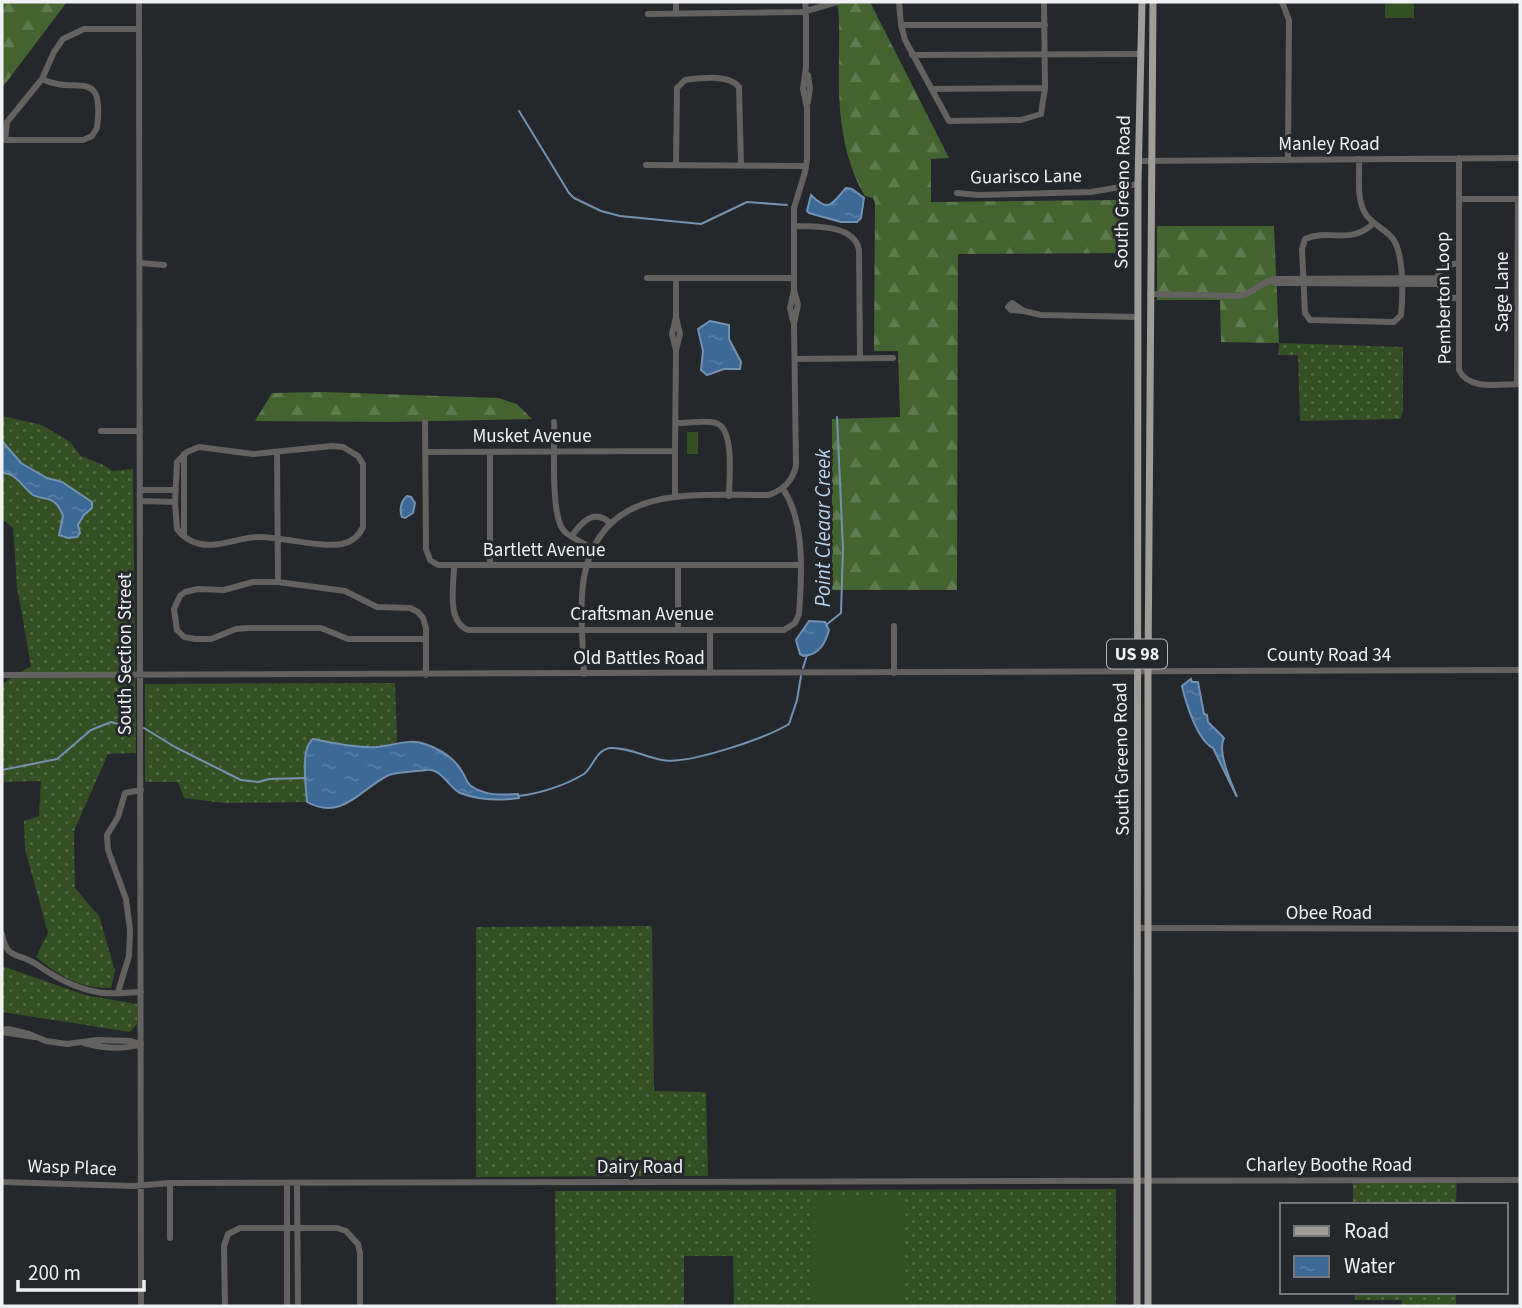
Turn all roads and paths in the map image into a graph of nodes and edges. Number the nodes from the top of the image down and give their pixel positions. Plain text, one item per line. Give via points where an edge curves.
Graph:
1 (139, 2) edge
2 (676, 2) edge
3 (805, 2) edge
4 (837, 2) edge
5 (899, 2) edge
6 (1044, 2) edge
7 (1142, 2) edge
8 (1153, 2) edge
9 (1282, 2) edge
10 (806, 11) junction
11 (648, 13) dead end
12 (676, 13) junction
13 (901, 25) junction
14 (1045, 25) junction
15 (139, 29) junction
16 (1140, 54) junction
17 (912, 55) junction
18 (1046, 55) junction
19 (42, 79) junction
20 (1045, 88) junction
21 (932, 89) junction
22 (4, 140) edge
23 (1459, 158) junction
24 (1520, 158) edge
25 (1359, 159) junction
26 (1288, 160) junction
27 (1138, 161) junction
28 (1151, 161) junction
29 (646, 165) dead end
30 (676, 165) junction
31 (741, 165) junction
32 (806, 166) junction
33 (1138, 184) junction
34 (957, 192) dead end
35 (1459, 199) junction
36 (1519, 199) edge
37 (1374, 223) junction
38 (794, 226) junction
39 (140, 263) junction
40 (1459, 263) junction
41 (164, 265) dead end
42 (647, 278) dead end
43 (676, 278) junction
44 (793, 278) junction
45 (1303, 281) junction
46 (1401, 281) junction
47 (1437, 281) junction
48 (1150, 294) junction
49 (1459, 298) junction
50 (1024, 311) dead end
51 (1138, 317) junction
52 (860, 358) junction
53 (893, 358) dead end
54 (795, 359) junction
55 (1519, 384) edge
56 (425, 422) dead end
57 (554, 422) dead end
58 (677, 424) junction
59 (140, 430) junction
60 (101, 431) dead end
61 (1138, 434) junction
62 (1150, 434) junction
63 (675, 451) junction
64 (425, 452) junction
65 (490, 452) junction
66 (556, 452) junction
67 (277, 453) junction
68 (184, 454) junction
69 (783, 489) junction
70 (140, 490) junction
71 (175, 492) junction
72 (184, 493) junction
73 (675, 496) junction
74 (729, 496) junction
75 (141, 501) junction
76 (175, 502) junction
77 (611, 524) junction
78 (572, 536) junction
79 (184, 537) junction
80 (278, 538) junction
81 (592, 548) junction
82 (491, 565) junction
83 (678, 565) junction
84 (799, 565) junction
85 (454, 566) junction
86 (587, 566) junction
87 (278, 582) junction
88 (894, 626) dead end
89 (583, 630) junction
90 (678, 630) junction
91 (710, 630) junction
92 (425, 639) junction
93 (1137, 670) junction
94 (1520, 670) edge
95 (1148, 671) junction
96 (709, 673) junction
97 (894, 673) junction
98 (583, 674) junction
99 (2, 675) edge
100 (141, 675) junction
101 (426, 675) junction
102 (141, 790) junction
103 (1138, 928) junction
104 (1149, 928) junction
105 (1520, 929) edge
106 (2, 934) edge
107 (118, 992) junction
108 (141, 992) junction
109 (2, 1031) edge
110 (141, 1044) junction
111 (1520, 1180) edge
112 (1148, 1181) junction
113 (2, 1182) edge
114 (1138, 1182) junction
115 (170, 1183) junction
116 (287, 1183) junction
117 (297, 1183) junction
118 (141, 1184) junction
119 (287, 1228) junction
120 (298, 1228) junction
121 (170, 1237) dead end
122 (141, 1306) edge
123 (225, 1306) edge
124 (287, 1306) edge
125 (298, 1306) edge
126 (360, 1306) edge
127 (1137, 1306) edge
128 (1148, 1306) edge

1 - 15 street, South Section Street
2 - 12 street
3 - 10 street
4 - 10 street
5 - 13 street
6 - 14 street
7 - 16 main road, South Greeno Road / US 98
8 - 28 main road, South Greeno Road / US 98
9 - 26 street via 1289,20
10 - 12 street
10 - 32 street via 810,88
11 - 12 street
13 - 14 street
13 - 17 street
14 - 18 street
15 - 19 street via 72,33 58,44
15 - 39 street, South Section Street
16 - 18 street
16 - 27 main road, South Greeno Road / US 98
17 - 18 street
17 - 21 street
18 - 20 street
19 - 22 street via 7,122
19 - 22 street via 88,86 98,99 97,128 83,140
20 - 21 street
20 - 21 street via 1044,117 949,121
23 - 24 street, Manley Road
23 - 25 street, Manley Road
23 - 35 street, Pemberton Loop
25 - 26 street, Manley Road
25 - 37 street via 1361,202
26 - 28 street, Manley Road
27 - 28 street, Manley Road
27 - 33 main road, South Greeno Road / US 98
28 - 48 main road, South Greeno Road / US 98
29 - 30 street
30 - 31 street
30 - 31 street via 677,88 685,80 698,79 731,80 740,87
31 - 32 street
32 - 38 street via 795,200
33 - 34 street, Guarisco Lane via 1091,192
33 - 51 main road, South Greeno Road / US 98
35 - 36 street
35 - 40 street, Pemberton Loop
36 - 55 street, Sage Lane
37 - 45 street via 1357,235 1305,239
37 - 46 street via 1398,248
38 - 44 street
38 - 52 street via 847,233 856,240
39 - 41 street
39 - 59 street, South Section Street
40 - 47 street via 1446,265
40 - 49 street, Pemberton Loop
42 - 43 street
43 - 44 street
43 - 58 street via 680,334
44 - 54 street
45 - 46 street
45 - 46 street via 1305,313 1310,320 1389,322 1401,315
45 - 48 street via 1267,280 1245,295
46 - 47 street
47 - 49 street via 1446,296
48 - 62 main road, South Greeno Road / US 98
49 - 55 street, Pemberton Loop via 1461,375 1473,384
50 - 51 street
51 - 61 main road, South Greeno Road / US 98
52 - 53 street
52 - 54 street
54 - 69 street via 796,466
56 - 64 street, Bartlett Avenue
57 - 66 street
58 - 63 street
58 - 74 street via 714,422 726,432
59 - 60 street
59 - 70 street, South Section Street
61 - 62 street
61 - 93 main road, South Greeno Road / US 98
62 - 95 main road, South Greeno Road / US 98
63 - 66 street, Musket Avenue
63 - 73 street
64 - 65 street, Musket Avenue
64 - 85 street, Bartlett Avenue via 427,556 442,566
65 - 66 street, Musket Avenue
65 - 82 street
66 - 78 street via 555,508 564,531
67 - 68 street via 249,454 206,446
67 - 80 street
67 - 80 street via 332,446 346,449 363,464 364,488 363,527 350,541 330,544
68 - 71 street via 177,462
68 - 72 street
69 - 74 street via 769,495
69 - 84 street, Craftsman Avenue via 794,507
70 - 71 street
70 - 75 street, South Section Street
71 - 72 street
71 - 76 street
72 - 79 street
73 - 74 street
73 - 77 street via 633,508
75 - 76 street
75 - 100 street, South Section Street
76 - 79 street via 176,525
77 - 78 street via 592,516
77 - 81 street
78 - 81 street
79 - 80 street via 206,545 245,537
80 - 87 street
81 - 86 street
82 - 85 street, Bartlett Avenue
82 - 86 street, Bartlett Avenue
83 - 84 street, Bartlett Avenue
83 - 86 street, Bartlett Avenue
83 - 90 street
84 - 91 street, Craftsman Avenue via 799,614 791,627
85 - 89 street, Craftsman Avenue via 454,615 463,628
86 - 89 street
87 - 92 street via 345,591 377,607 414,609 424,618
87 - 92 street via 185,592 174,609 177,630 195,639 211,639 236,629 321,628 348,639
88 - 97 street
89 - 90 street, Craftsman Avenue
89 - 98 street
90 - 91 street, Craftsman Avenue
91 - 96 street
92 - 101 street
93 - 95 street, County Road 34
93 - 97 street, Old Battles Road
93 - 103 main road, South Greeno Road / US 98
94 - 95 street, County Road 34
95 - 104 main road, South Greeno Road / US 98
96 - 97 street, Old Battles Road
96 - 98 street, Old Battles Road
98 - 101 street, Old Battles Road
99 - 100 street, Old Battles Road
100 - 101 street, Old Battles Road
100 - 102 street, South Section Street
102 - 107 street via 125,793 107,835 130,930 129,956
102 - 108 street, South Section Street
103 - 104 street, Obee Road
103 - 114 main road, South Greeno Road / US 98
104 - 105 street, Obee Road
104 - 112 main road, South Greeno Road / US 98
106 - 107 street via 11,954 35,963 57,979 97,992
107 - 108 street
108 - 110 street, South Section Street
109 - 110 street via 55,1043
110 - 118 street, South Section Street
111 - 112 street, Charley Boothe Road
112 - 114 street, Charley Boothe Road
112 - 128 main road, South Greeno Road / US 98
113 - 118 street, Wasp Place
114 - 117 street, Dairy Road
114 - 127 main road, South Greeno Road / US 98
115 - 116 street, Dairy Road
115 - 118 street, Dairy Road
115 - 121 street
116 - 117 street, Dairy Road
116 - 119 street
117 - 120 street
118 - 122 street, South Section Street
119 - 120 street
119 - 123 street via 240,1228 228,1234
119 - 124 street
120 - 125 street
120 - 126 street via 337,1228 354,1237 360,1253

